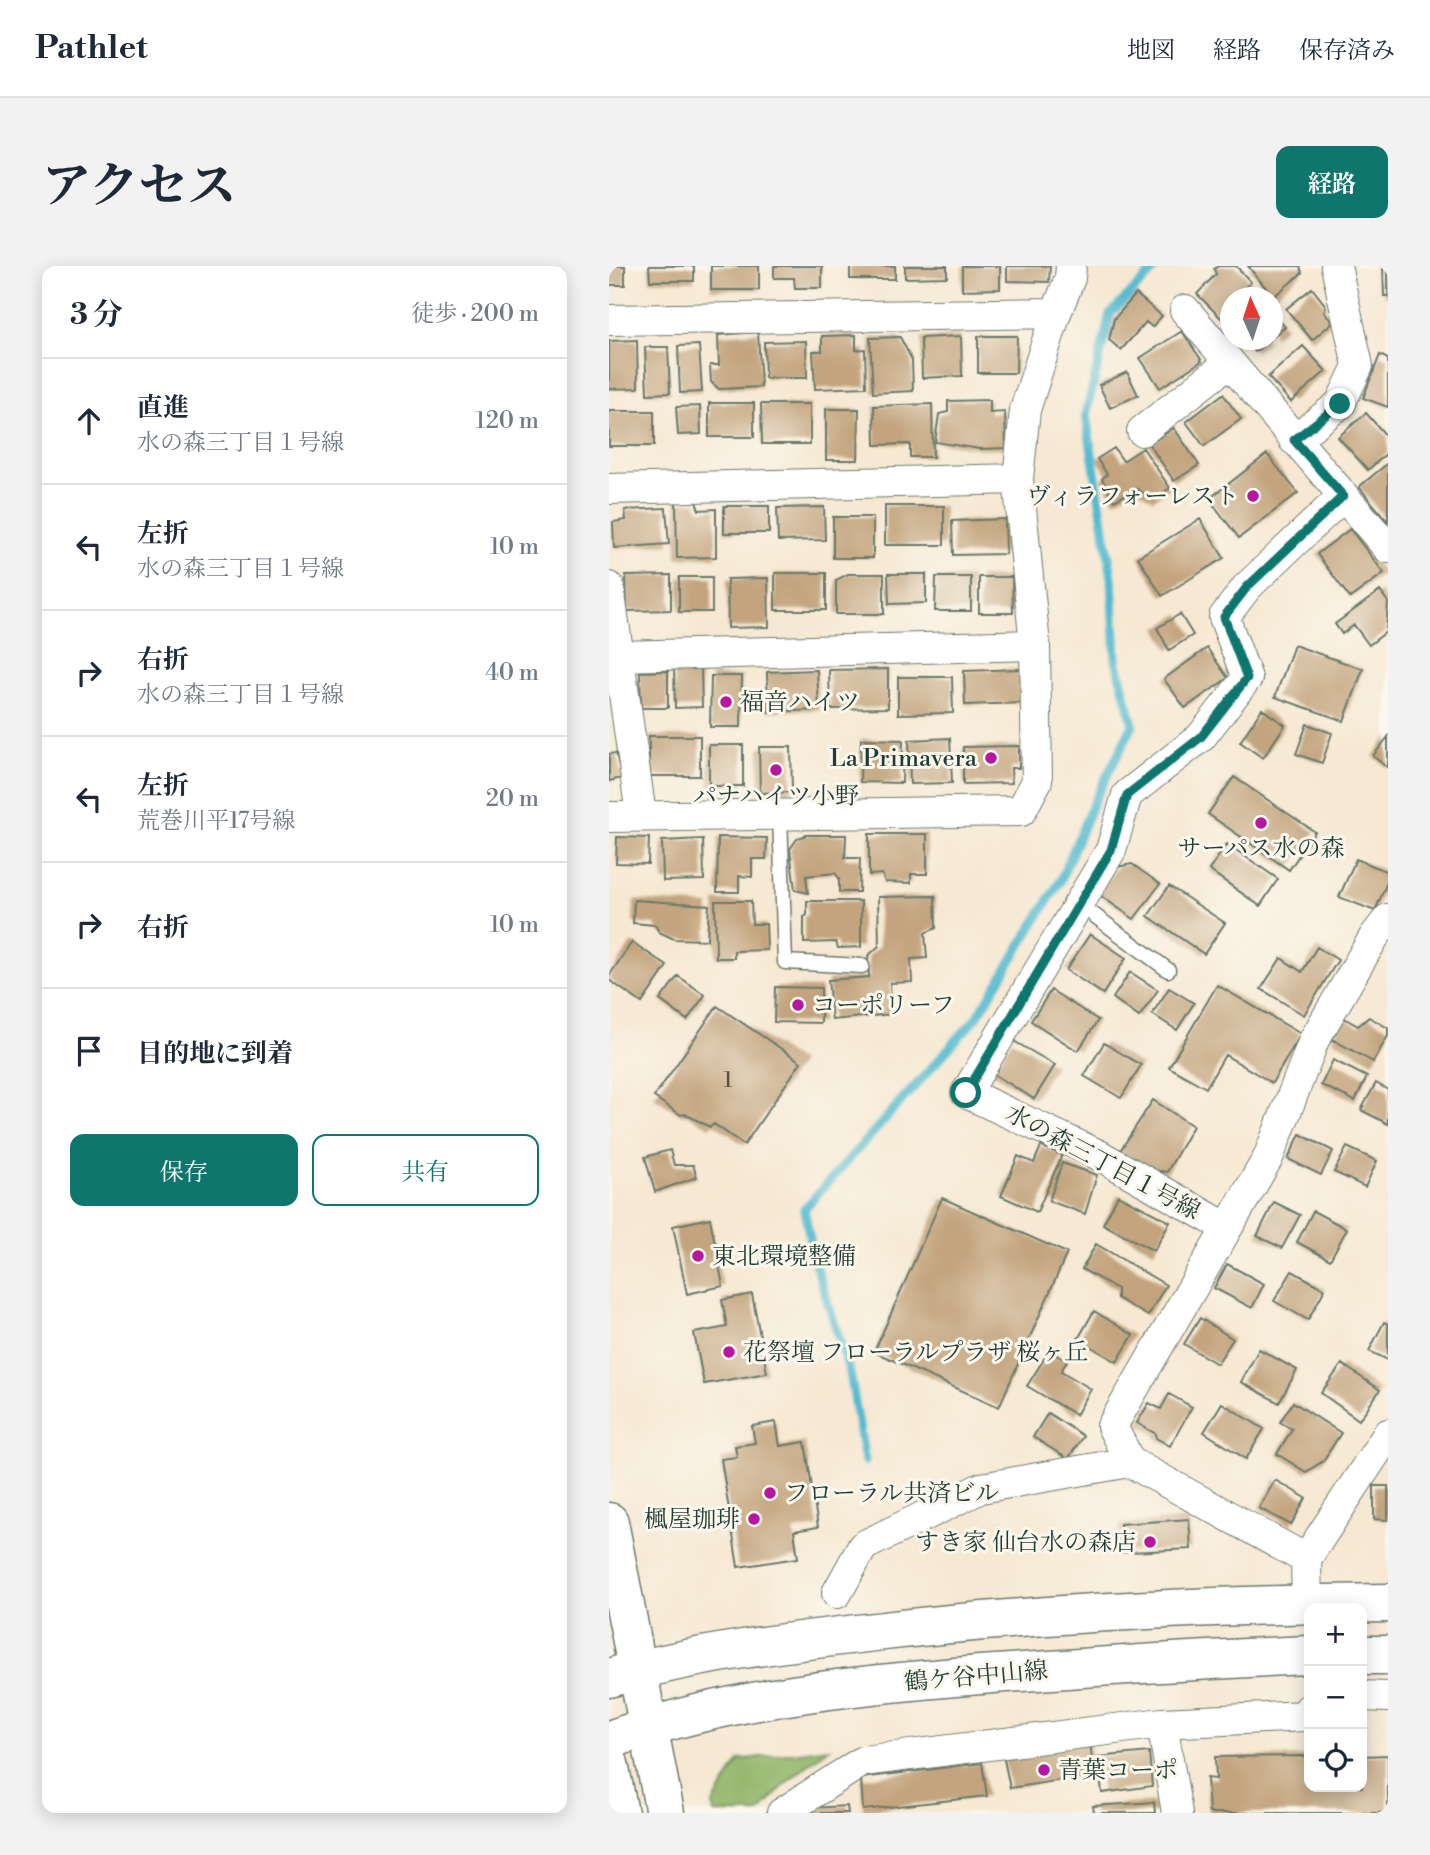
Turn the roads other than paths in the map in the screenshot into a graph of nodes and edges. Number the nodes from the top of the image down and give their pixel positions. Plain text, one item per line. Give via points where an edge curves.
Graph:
1 (1071, 266) edge
2 (1336, 266) edge
3 (1185, 310) dead end
4 (1056, 313) junction
5 (609, 320) edge
6 (1229, 363) junction
7 (1142, 431) dead end
8 (1294, 440) junction
9 (1018, 480) junction
10 (609, 489) edge
11 (1343, 496) junction
12 (1388, 548) edge
13 (609, 587) edge
14 (1035, 645) junction
15 (619, 656) junction
16 (780, 814) junction
17 (641, 816) junction
18 (609, 817) edge
19 (1079, 904) junction
20 (1388, 919) edge
21 (862, 966) dead end
22 (1168, 970) dead end
23 (1227, 1228) junction
24 (1388, 1434) edge
25 (1130, 1462) junction
26 (609, 1522) edge
27 (1306, 1559) junction
28 (837, 1593) dead end
29 (1307, 1603) edge
30 (1367, 1603) edge
31 (1388, 1603) edge
32 (1304, 1604) edge
33 (1304, 1655) edge
34 (1367, 1655) edge
35 (1388, 1655) edge
36 (623, 1674) edge
37 (1367, 1696) edge
38 (1388, 1697) edge
39 (1304, 1716) edge
40 (1162, 1723) junction
41 (647, 1726) junction
42 (609, 1740) edge
43 (609, 1764) edge
44 (619, 1813) edge
45 (664, 1813) edge
46 (782, 1813) edge
47 (1177, 1813) edge

1 - 4 street
2 - 8 street via 1358,366 1340,404
3 - 6 street
4 - 5 street
4 - 9 street via 1025,410
6 - 7 street
6 - 8 street
8 - 11 street
9 - 10 street
9 - 14 street
11 - 12 street
11 - 19 street, 水の森三丁目１号線 via 1247,587 1224,617 1247,678 1201,737 1127,795 1111,850
13 - 15 street
14 - 15 street
14 - 16 street via 1037,780 1021,811
15 - 17 street
16 - 17 street
16 - 21 lane via 785,962
17 - 18 street
19 - 22 lane
19 - 23 street, 水の森三丁目１号線 via 966,1093 1099,1155
20 - 23 street via 1314,1041 1268,1158
23 - 25 street via 1112,1426
24 - 27 street
25 - 27 street
25 - 28 street via 981,1488 863,1546
26 - 36 street
27 - 29 street
30 - 31 street
32 - 36 street via 967,1621 725,1652
33 - 41 street, 鶴ケ谷中山線 via 904,1681 790,1695
34 - 35 street
36 - 41 street
37 - 38 street
39 - 40 street
40 - 46 street via 863,1761
40 - 47 street
41 - 42 street, 鶴ケ谷中山線
41 - 45 street
43 - 44 street

